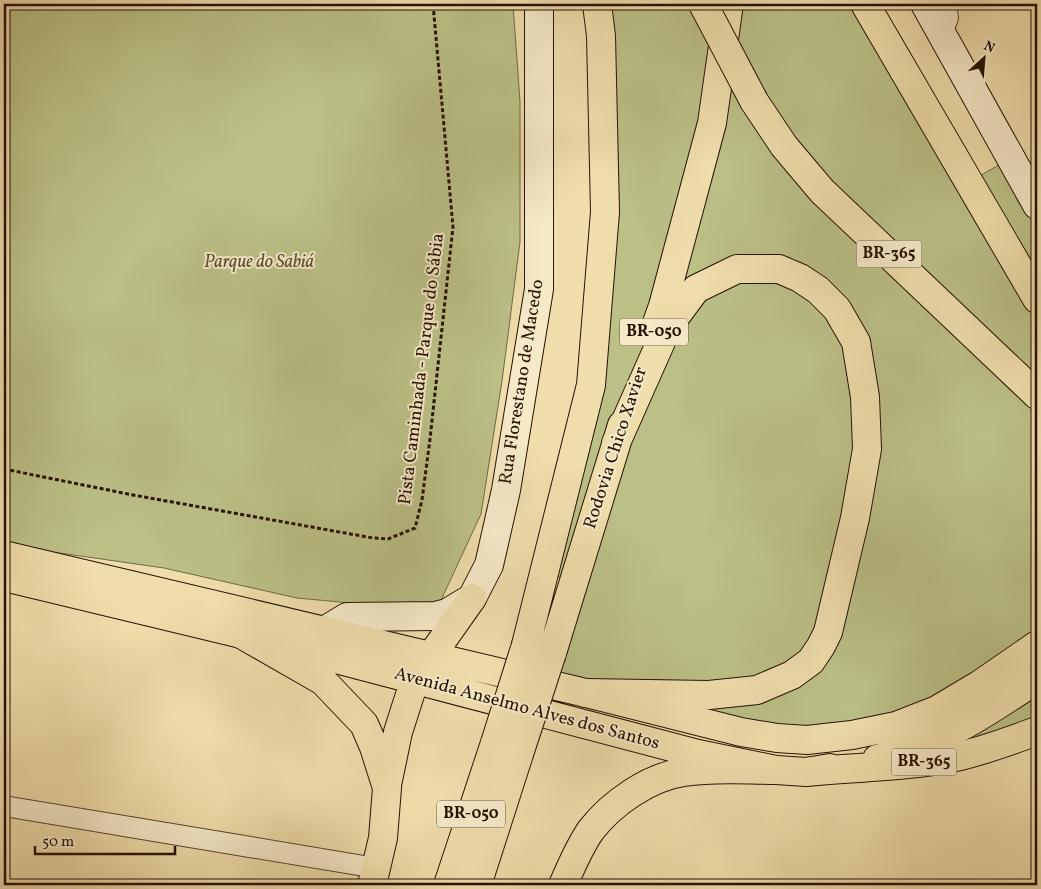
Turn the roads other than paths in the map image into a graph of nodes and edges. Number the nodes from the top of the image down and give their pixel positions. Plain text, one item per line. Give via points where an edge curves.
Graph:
1 (539, 4) edge
2 (597, 4) edge
3 (703, 4) edge
4 (729, 4) edge
5 (865, 4) edge
6 (925, 4) edge
7 (946, 4) edge
8 (942, 34) junction
9 (1037, 205) edge
10 (1037, 299) edge
11 (1037, 395) edge
12 (616, 443) junction
13 (4, 555) edge
14 (4, 577) edge
15 (472, 598) junction
16 (324, 631) junction
17 (241, 634) junction
18 (1037, 645) edge
19 (422, 668) junction
20 (1037, 679) edge
21 (586, 693) junction
22 (1037, 731) edge
23 (776, 770) junction
24 (806, 772) junction
25 (386, 788) junction
26 (4, 806) edge
27 (374, 877) edge
28 (448, 885) edge
29 (477, 885) edge
30 (563, 885) edge

1 - 15 main road, Rua Florestano de Macedo via 539,289 496,540 489,565
2 - 28 main road, Rodovia Chico Xavier / BR-050, bridge via 601,36 605,212 591,385 526,644
3 - 11 main road, BR-365, bridge via 754,101 784,146 818,187
4 - 12 main road, Rodovia Chico Xavier / BR-050 via 712,123 663,306
5 - 10 main road
6 - 8 main road
7 - 8 street via 948,18
8 - 9 main road
12 - 21 main road via 667,328 696,289 737,269 779,269 800,278 837,309 856,342 865,396 867,449 855,518 828,632 811,661 758,690 709,695
12 - 29 main road, Rodovia Chico Xavier / BR-050, bridge
13 - 16 main road, Avenida Anselmo Alves dos Santos
14 - 17 main road, Avenida Anselmo Alves dos Santos
15 - 16 main road via 447,613 435,616 347,617
15 - 19 main road
16 - 19 main road, Avenida Anselmo Alves dos Santos
17 - 19 main road, Avenida Anselmo Alves dos Santos
17 - 25 main road via 323,681 364,724
18 - 21 main road, Avenida Anselmo Alves dos Santos via 979,686 937,710 896,726 816,739 778,738 741,732
19 - 21 main road, Avenida Anselmo Alves dos Santos
19 - 23 main road, Avenida Anselmo Alves dos Santos via 698,754
19 - 25 main road via 398,732
20 - 24 main road, Avenida Anselmo Alves dos Santos via 947,735 903,753
22 - 24 main road, BR-365 via 960,756
23 - 24 main road, Avenida Anselmo Alves dos Santos
23 - 30 main road via 682,772 646,784 616,804 591,830
25 - 27 main road via 383,838
26 - 27 street

